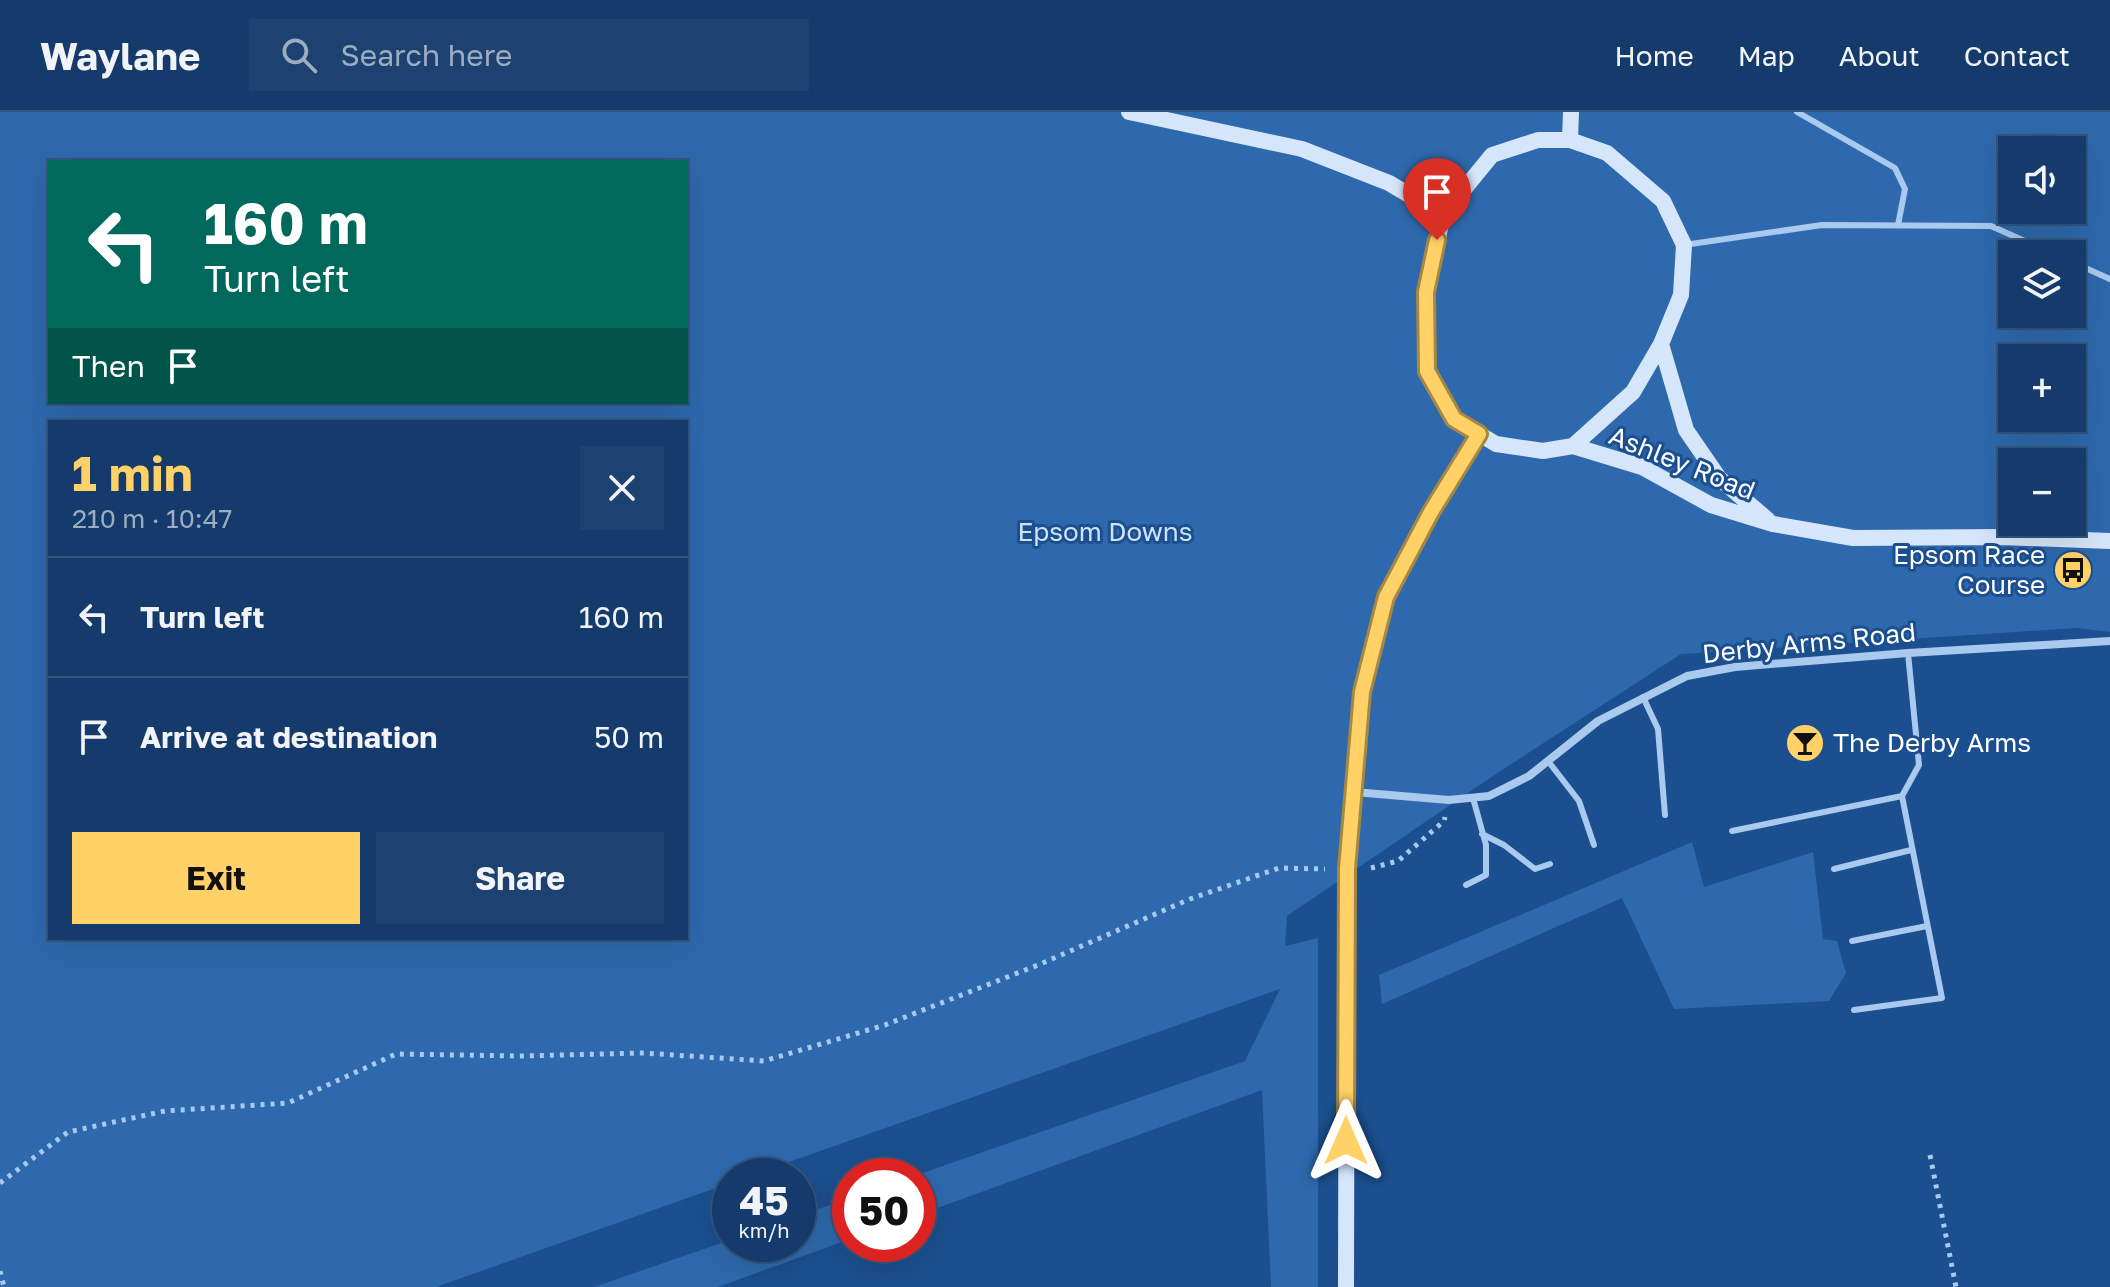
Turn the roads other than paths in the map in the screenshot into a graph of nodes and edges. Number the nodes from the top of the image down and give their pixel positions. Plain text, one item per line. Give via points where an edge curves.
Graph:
1 (1129, 112) edge
2 (1571, 112) edge
3 (1797, 112) edge
4 (1570, 140) junction
5 (1443, 215) junction
6 (1898, 225) junction
7 (2022, 240) edge
8 (1684, 245) junction
9 (2086, 268) edge
10 (2110, 279) edge
11 (1661, 344) junction
12 (1479, 434) junction
13 (1573, 446) junction
14 (1773, 524) junction
15 (2110, 541) edge
16 (2110, 641) edge
17 (1908, 653) junction
18 (1643, 697) junction
19 (1548, 761) junction
20 (1354, 792) junction
21 (1902, 796) junction
22 (1473, 798) junction
23 (1665, 815) dead end
24 (1732, 831) dead end
25 (1482, 834) junction
26 (1594, 845) dead end
27 (1911, 850) junction
28 (1550, 864) dead end
29 (1834, 869) dead end
30 (1466, 885) dead end
31 (1927, 926) junction
32 (1852, 941) dead end
33 (1854, 1010) dead end
34 (1346, 1287) edge

1 - 5 main road via 1302,149 1389,183
2 - 4 main road
3 - 6 lane via 1895,168 1905,189
4 - 5 main road via 1538,140 1492,155
4 - 8 main road via 1607,153 1663,201
5 - 12 main road via 1426,292 1427,371 1454,419
6 - 7 lane via 1991,226
6 - 8 lane via 1822,225
8 - 11 main road via 1681,295
9 - 10 lane
11 - 13 main road via 1633,392
11 - 14 main road, Ashley Road via 1686,430 1719,478
12 - 13 main road via 1496,444 1543,451
12 - 20 main road via 1386,597 1362,692
13 - 14 main road, Ashley Road via 1642,467 1711,505
14 - 15 main road, Ashley Road via 1853,538
16 - 17 street, Derby Arms Road
17 - 18 street, Derby Arms Road via 1735,667 1687,676
17 - 21 lane via 1919,765
18 - 19 street, Derby Arms Road via 1598,721
18 - 23 lane via 1658,729
19 - 22 street, Derby Arms Road via 1489,796
19 - 26 lane via 1579,801
20 - 22 street, Derby Arms Road
20 - 34 main road via 1347,869
21 - 24 lane
21 - 27 lane
22 - 25 lane
25 - 28 lane via 1535,869
25 - 30 lane via 1486,875
27 - 29 lane
27 - 31 lane
31 - 32 lane
31 - 33 lane via 1942,998

